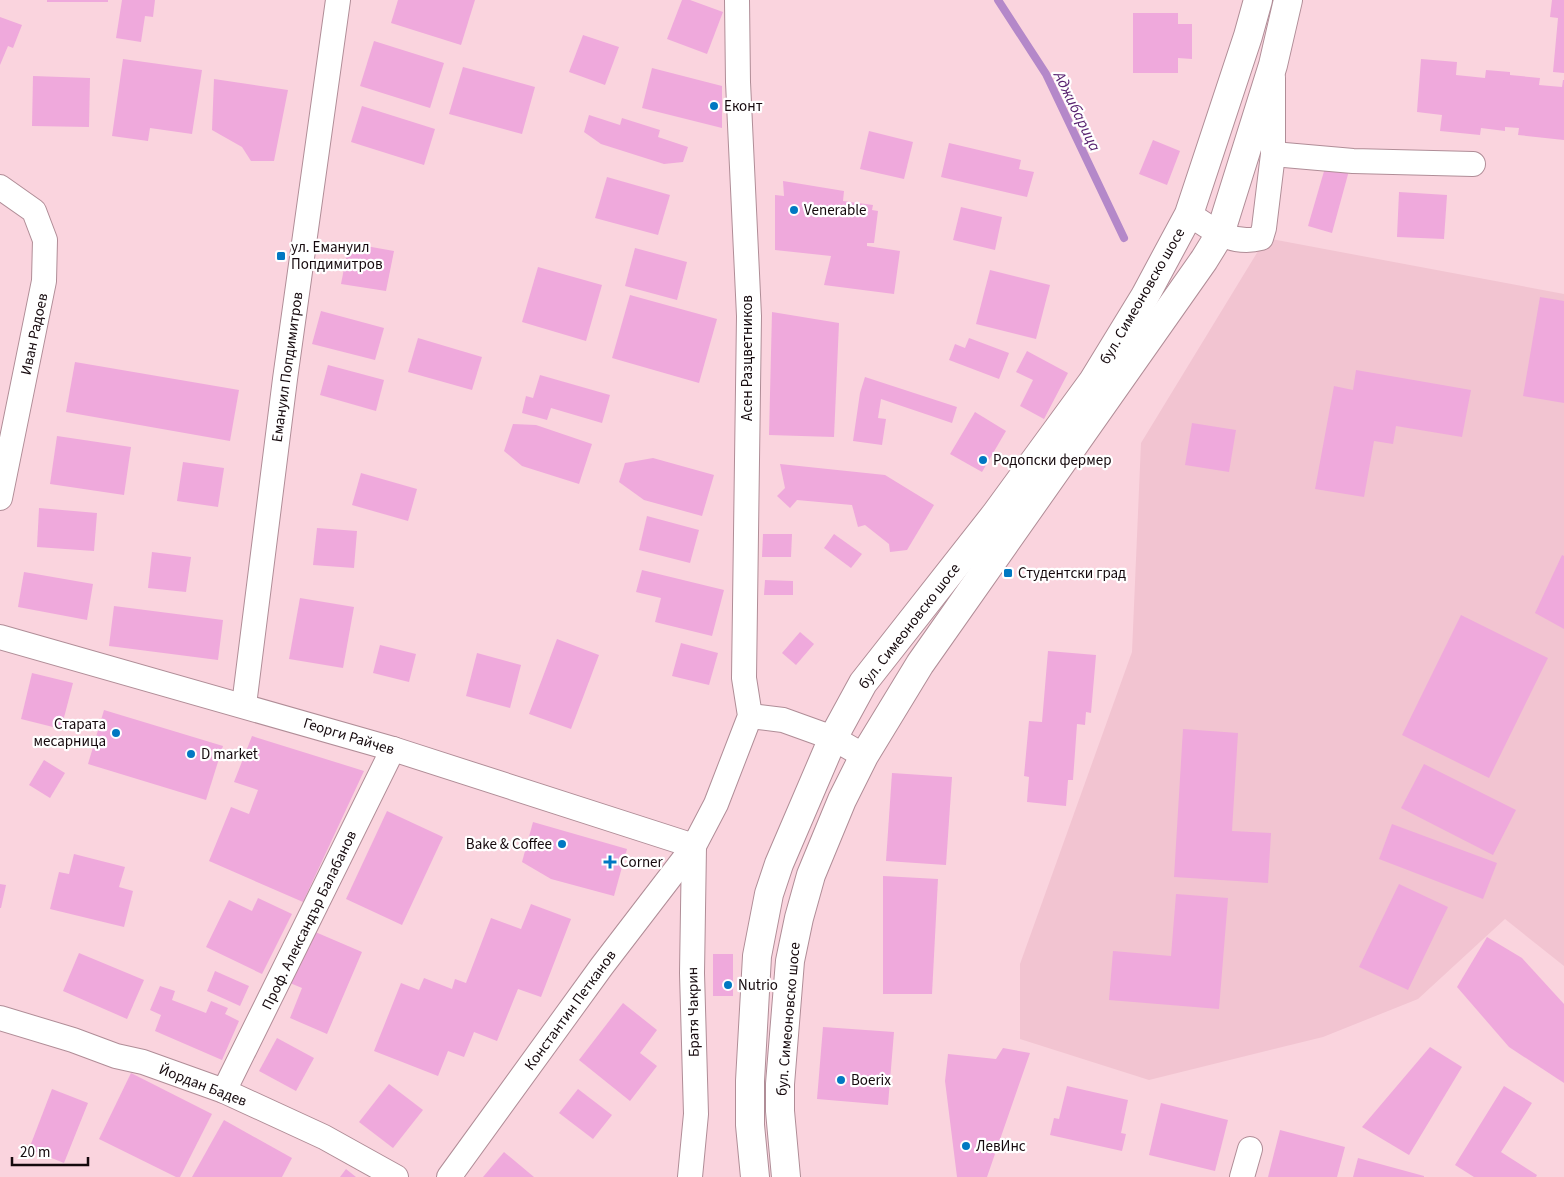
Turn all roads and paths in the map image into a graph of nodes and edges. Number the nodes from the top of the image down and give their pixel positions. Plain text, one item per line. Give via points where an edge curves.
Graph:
1 (338, 0) edge
2 (736, 0) edge
3 (1258, 0) edge
4 (1288, 0) edge
5 (1273, 65) junction
6 (1274, 154) junction
7 (1473, 164) dead end
8 (0, 187) edge
9 (1189, 214) junction
10 (1220, 234) junction
11 (0, 498) edge
12 (0, 637) edge
13 (244, 705) junction
14 (750, 716) junction
15 (833, 738) junction
16 (393, 749) junction
17 (864, 756) junction
18 (694, 846) junction
19 (0, 1018) edge
20 (224, 1091) junction
21 (1250, 1149) dead end
22 (396, 1177) edge
23 (449, 1177) edge
24 (690, 1177) edge
25 (755, 1177) edge
26 (786, 1177) edge
27 (1242, 1177) edge

1 - 13 street, Емануил Попдимитров
2 - 14 street, Асен Разцветников via 749,316 744,678
3 - 9 main road, бул. Симеоновско шосе
4 - 5 main road, бул. Симеоновско шосе
5 - 6 street, бул. Симеоновско шосе
5 - 10 main road, бул. Симеоновско шосе
6 - 7 street via 1353,161
6 - 10 street, бул. Симеоновско шосе via 1261,238 1237,240
8 - 11 street, Иван Радоев via 34,211 45,248 44,281
9 - 10 street, бул. Симеоновско шосе
9 - 15 main road, бул. Симеоновско шосе via 1145,296 1093,381 996,515 863,683
10 - 17 main road, бул. Симеоновско шосе via 920,664
12 - 13 street, Георги Райчев
13 - 16 street, Георги Райчев
14 - 15 street via 783,720
14 - 18 street via 716,804
15 - 17 street
15 - 25 main road, бул. Симеоновско шосе via 779,864 769,894 757,956 750,1081
16 - 18 street, Георги Райчев
16 - 20 street, Проф. Александър Балабанов
17 - 26 main road, бул. Симеоновско шосе via 811,875 790,961 780,1084
18 - 23 street, Константин Петканов via 602,966
18 - 24 street, Братя Чакрин via 692,973 696,1114
19 - 20 street, Йордан Бадев
20 - 22 street, Йордан Бадев via 324,1137
21 - 27 street

